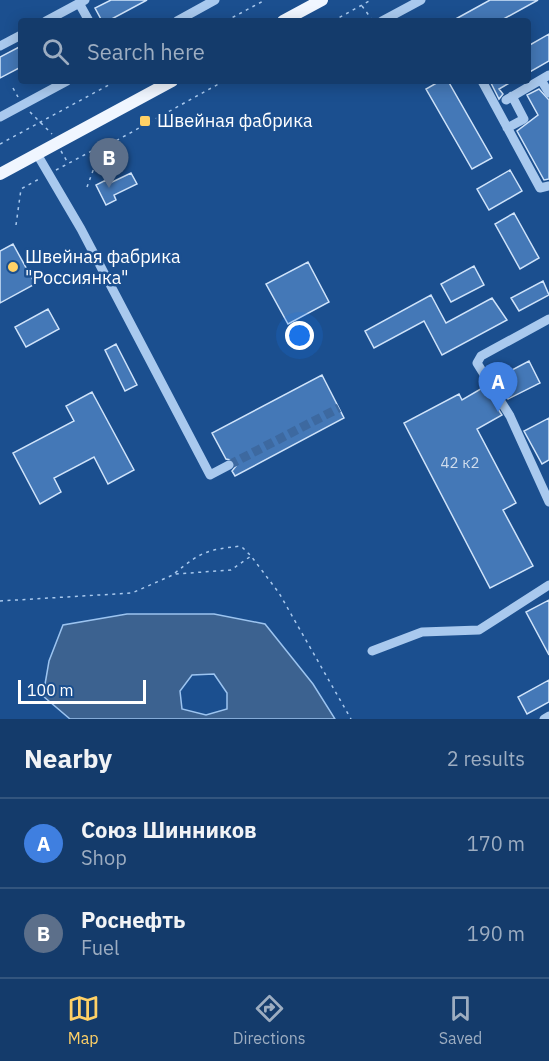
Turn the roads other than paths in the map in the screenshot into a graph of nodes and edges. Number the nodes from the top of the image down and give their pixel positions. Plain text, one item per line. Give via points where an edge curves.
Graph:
1 (322, 0) edge
2 (421, 0) edge
3 (210, 1) edge
4 (82, 2) edge
5 (52, 18) edge
6 (88, 18) edge
7 (182, 18) edge
8 (289, 18) edge
9 (388, 18) edge
10 (18, 37) edge
11 (0, 46) edge
12 (545, 77) edge
13 (62, 84) edge
14 (166, 84) edge
15 (485, 84) edge
16 (549, 93) edge
17 (503, 102) junction
18 (0, 117) edge
19 (507, 128) junction
20 (37, 154) junction
21 (0, 174) edge
22 (549, 186) edge
23 (549, 319) edge
24 (229, 465) tunnel mouth
25 (549, 502) edge
26 (549, 585) edge
27 (372, 651) dead end
28 (549, 716) edge
29 (544, 719) edge

1 - 8 main road
2 - 9 street
3 - 7 street
4 - 5 street
4 - 6 street
10 - 11 street
12 - 16 street
12 - 17 street
13 - 18 street
14 - 20 main road
15 - 17 street
17 - 19 street
17 - 19 street via 524,119
19 - 22 street via 540,188
20 - 21 main road
20 - 24 street via 81,229 210,475
23 - 25 street via 481,356 477,363 510,416
26 - 27 street via 479,630 422,632
28 - 29 street

